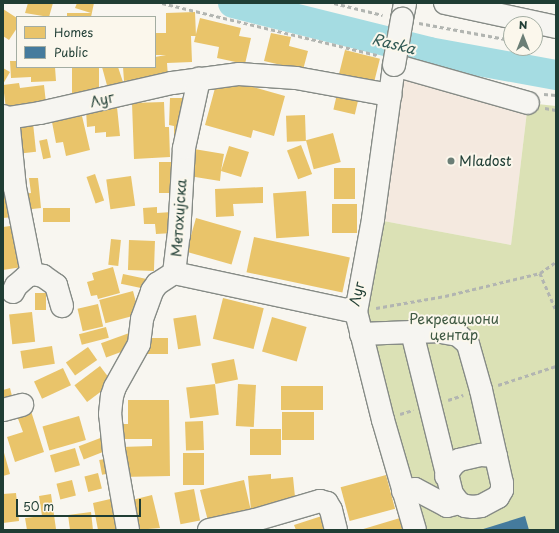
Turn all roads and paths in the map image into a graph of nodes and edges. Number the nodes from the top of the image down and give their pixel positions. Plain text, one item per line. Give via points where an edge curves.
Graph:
1 (162, 3) edge
2 (445, 3) edge
3 (403, 11) edge
4 (556, 27) edge
5 (386, 60) junction
6 (199, 79) junction
7 (390, 95) junction
8 (556, 95) edge
9 (533, 98) joint
10 (6, 117) edge
11 (556, 262) edge
12 (174, 273) junction
13 (540, 273) junction
14 (32, 274) junction
15 (13, 292) dead end
16 (62, 306) dead end
17 (556, 310) edge
18 (356, 312) junction
19 (412, 332) junction
20 (361, 334) junction
21 (496, 456) junction
22 (446, 476) junction
23 (404, 491) junction
24 (459, 503) junction
25 (128, 530) edge
26 (210, 530) edge
27 (336, 530) edge
28 (415, 530) edge

1 - 5 path
2 - 4 street
3 - 5 street, Луг, bridge
5 - 7 street, Луг
5 - 9 street
6 - 7 street, Луг via 239,74 277,76 325,82
6 - 10 street, Луг via 40,113
6 - 12 street, Метохијска via 184,148
7 - 18 street, Луг via 373,219
8 - 9 path
10 - 14 street
11 - 13 path
12 - 18 street, Луг
12 - 25 street, Метохијска via 157,284 152,291 144,314 139,344 112,396 110,414 114,451
13 - 17 path
13 - 18 path via 445,296
14 - 15 street via 21,280
14 - 16 street via 43,276 56,284
18 - 20 street
19 - 20 street
19 - 21 street via 435,331 458,335 468,344
19 - 22 street
20 - 23 street
21 - 22 street via 481,455 459,460
21 - 24 street via 502,483 498,497 473,508
22 - 24 street via 452,494
23 - 24 street via 415,490 447,506
23 - 28 street
26 - 27 street via 320,501 327,503

